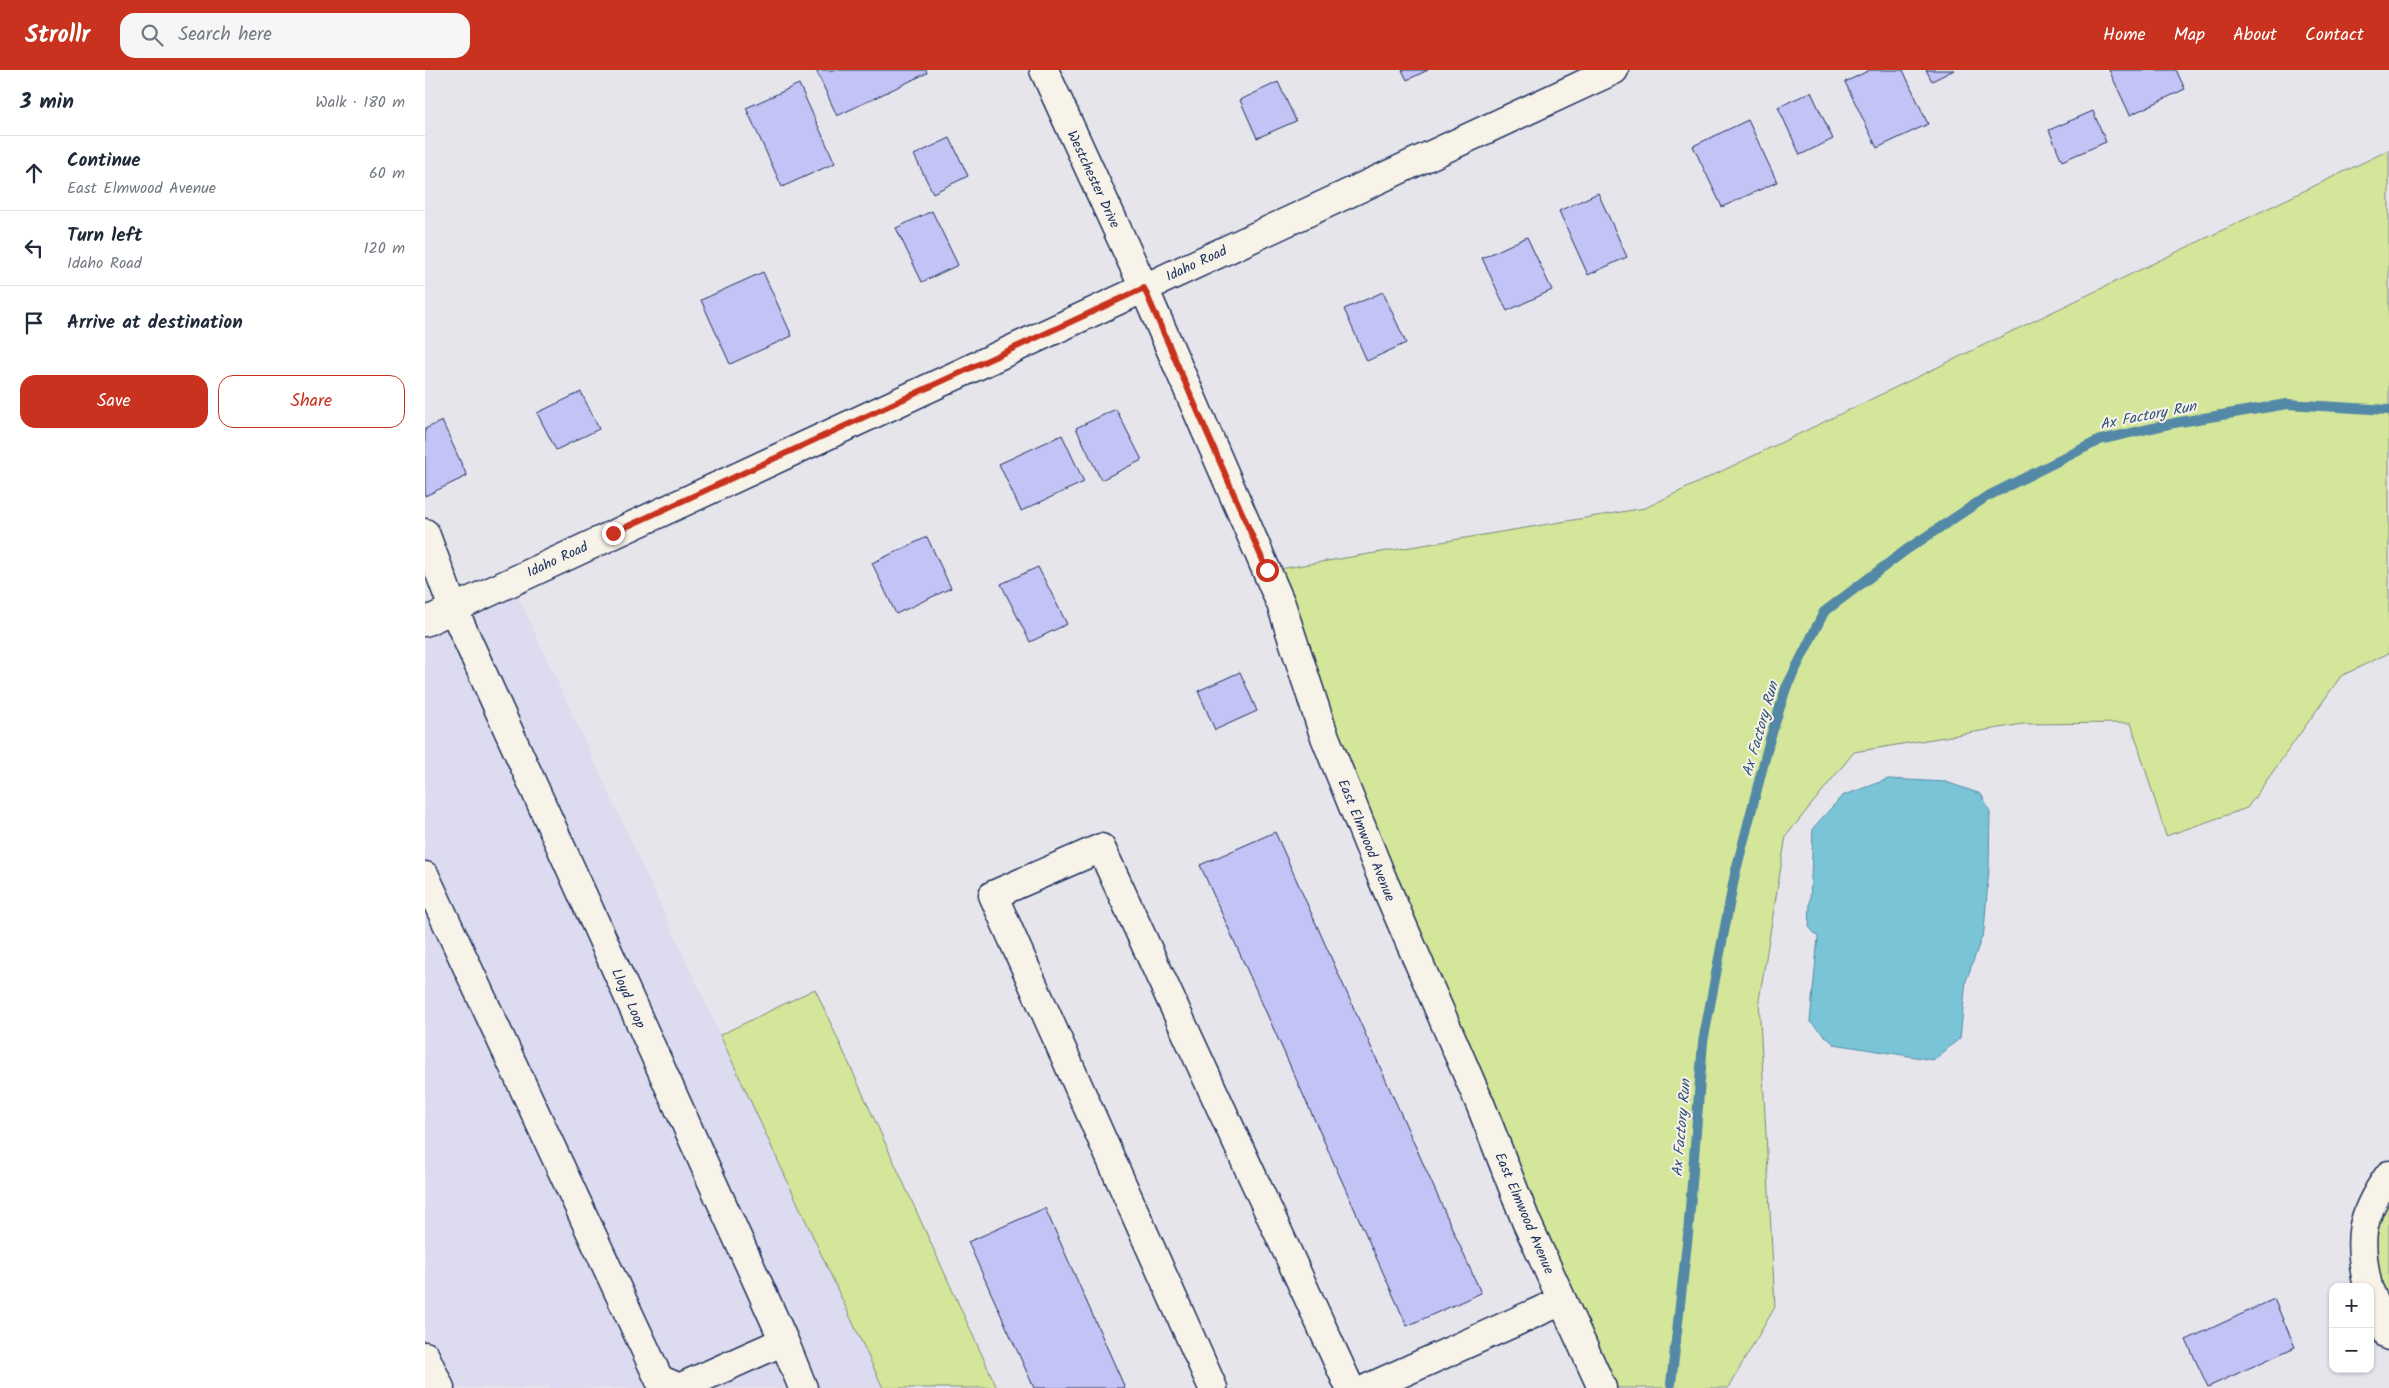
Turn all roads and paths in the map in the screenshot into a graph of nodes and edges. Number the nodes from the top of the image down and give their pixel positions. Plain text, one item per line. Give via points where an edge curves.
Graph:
1 (1044, 70) edge
2 (1614, 70) edge
3 (1144, 288) junction
4 (425, 533) edge
5 (453, 608) junction
6 (425, 622) edge
7 (425, 876) edge
8 (2389, 1175) edge
9 (2367, 1283) edge
10 (1562, 1301) junction
11 (2374, 1301) edge
12 (2389, 1336) edge
13 (785, 1341) junction
14 (425, 1356) edge
15 (440, 1388) edge
16 (803, 1388) edge
17 (1213, 1388) edge
18 (1350, 1388) edge
19 (1368, 1388) edge
20 (1602, 1388) edge

1 - 3 street, Westchester Drive
2 - 3 street, Idaho Road
3 - 5 street, Idaho Road
3 - 10 street, East Elmwood Avenue via 1281,604 1323,732
4 - 5 street, Lloyd Loop
5 - 6 street, Idaho Road
5 - 13 street, Lloyd Loop
7 - 13 street via 659,1379 679,1388
8 - 9 street via 2373,1198 2362,1232 2362,1259
10 - 19 street
10 - 20 street, East Elmwood Avenue
11 - 12 street
13 - 16 street, Lloyd Loop
14 - 15 street
17 - 18 street via 993,895 1101,848

